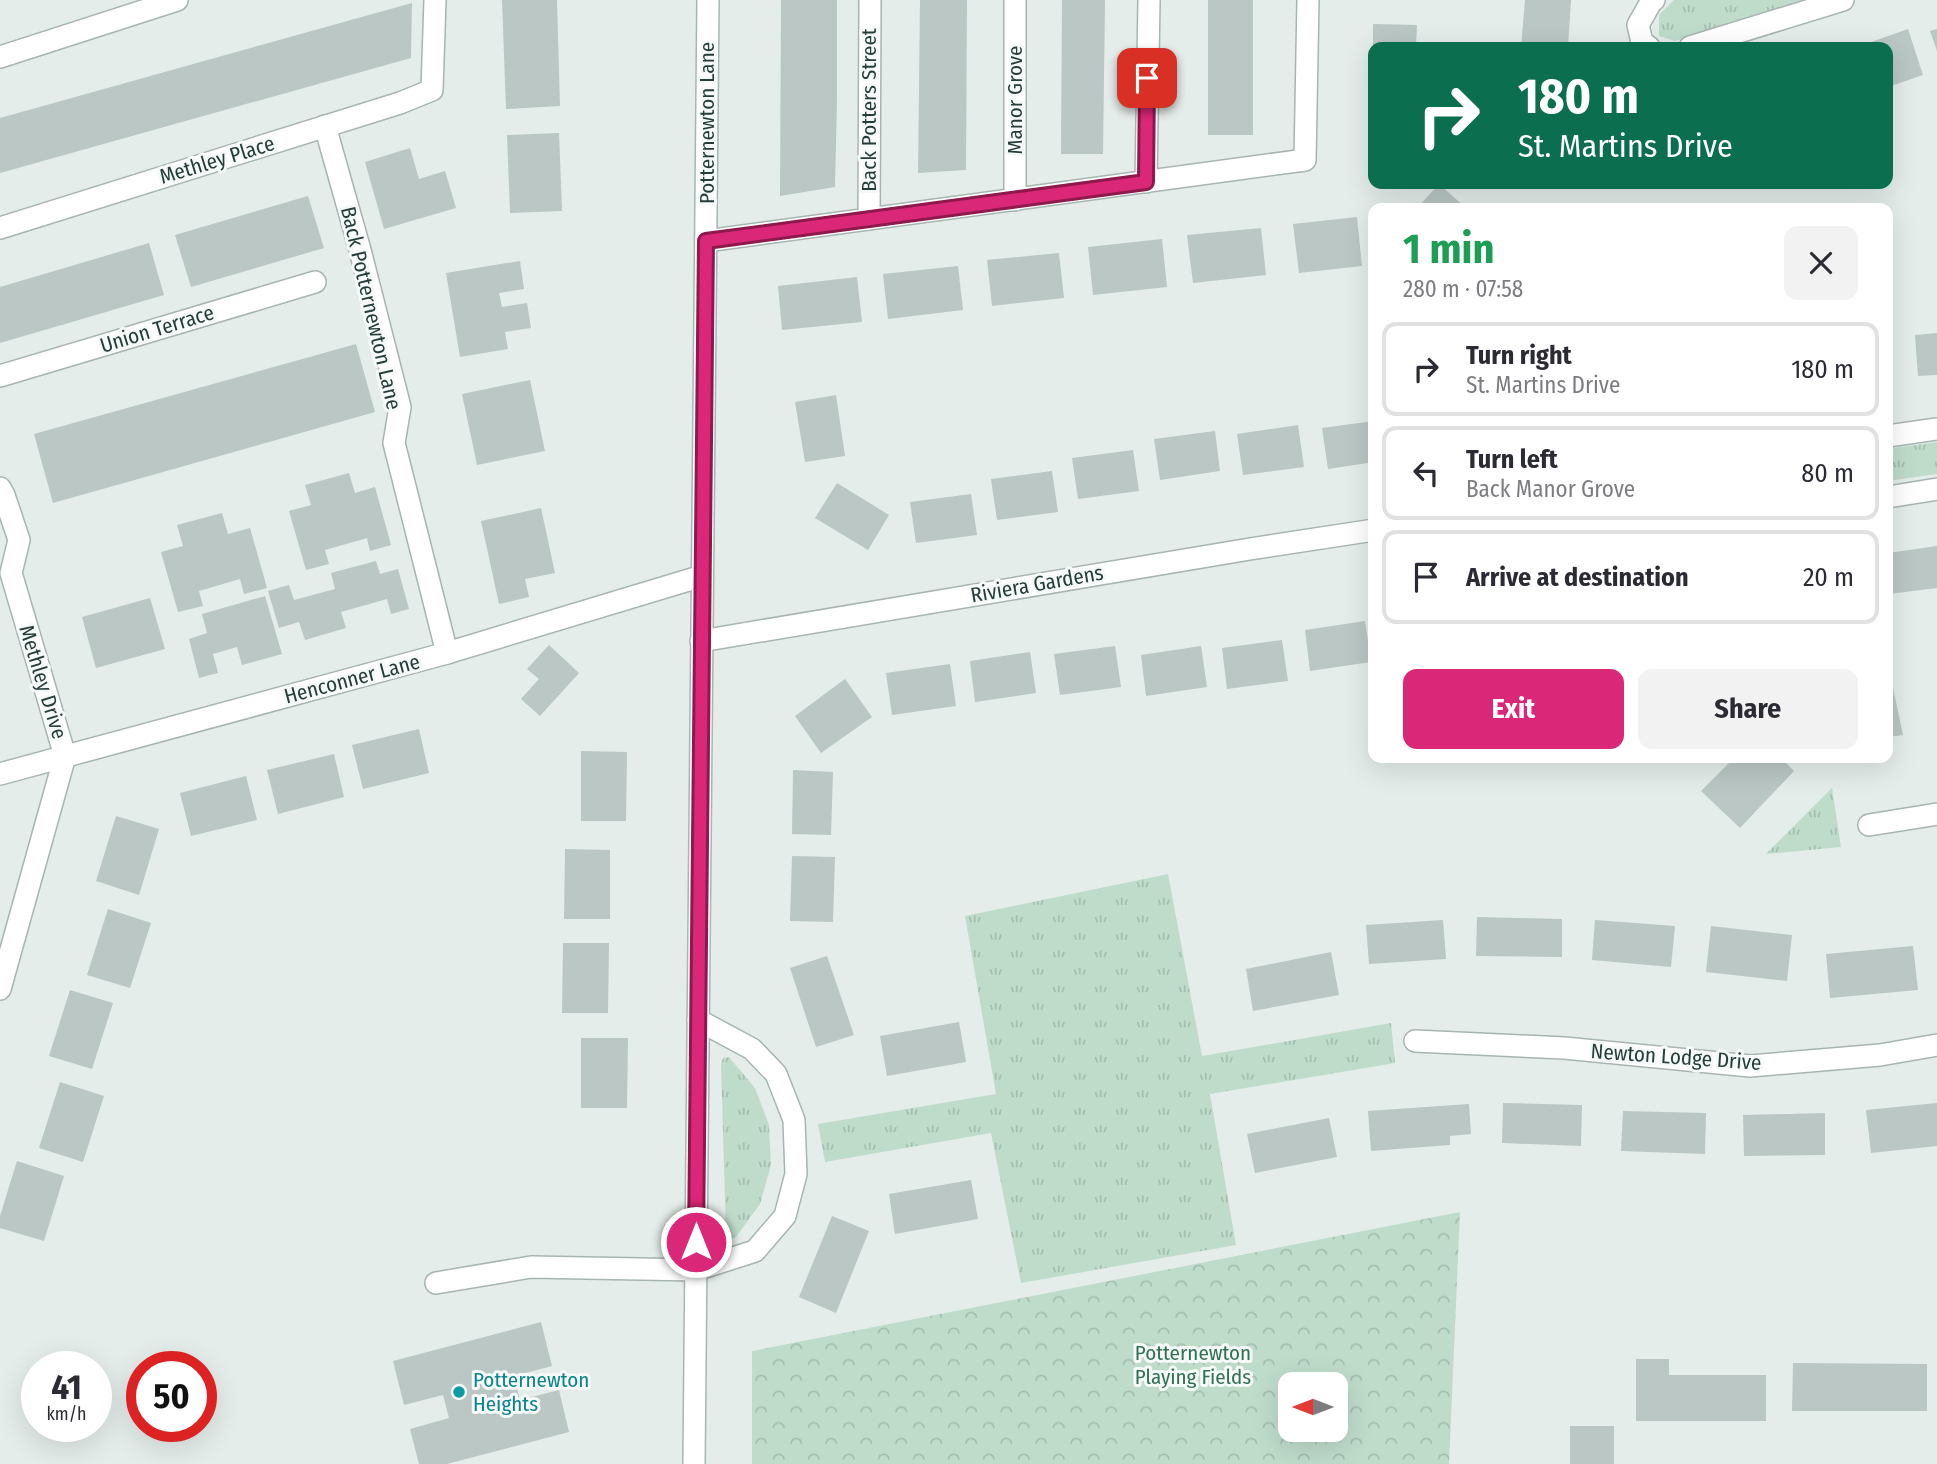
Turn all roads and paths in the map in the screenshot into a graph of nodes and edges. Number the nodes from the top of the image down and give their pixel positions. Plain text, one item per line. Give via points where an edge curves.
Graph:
1 (177, 0) edge
2 (435, 0) edge
3 (708, 0) edge
4 (870, 0) edge
5 (1015, 0) edge
6 (1149, 0) edge
7 (1308, 0) edge
8 (1654, 0) edge
9 (1843, 0) edge
10 (1642, 42) edge
11 (1706, 42) edge
12 (0, 57) edge
13 (325, 126) junction
14 (1146, 182) junction
15 (1014, 200) junction
16 (869, 219) junction
17 (0, 228) edge
18 (706, 241) junction
19 (315, 282) dead end
20 (0, 376) edge
21 (1937, 429) edge
22 (1893, 435) edge
23 (0, 488) edge
24 (1937, 489) edge
25 (1893, 496) edge
26 (1368, 531) edge
27 (6, 575) edge
28 (702, 576) junction
29 (701, 641) junction
30 (447, 653) junction
31 (65, 755) junction
32 (0, 774) edge
33 (1937, 814) edge
34 (1869, 825) dead end
35 (0, 989) edge
36 (698, 1020) junction
37 (1415, 1041) dead end
38 (1937, 1045) edge
39 (696, 1270) junction
40 (436, 1283) dead end
41 (694, 1464) edge

1 - 12 street
2 - 13 street, Methley Place via 432,90
3 - 18 street, Potternewton Lane
4 - 16 street, Back Potters Street
5 - 15 street, Manor Grove
6 - 14 street
7 - 14 street via 1305,160
8 - 10 street via 1638,25
9 - 11 street
13 - 17 street, Methley Place
13 - 30 street, Back Potternewton Lane via 400,407 394,443
14 - 15 street
15 - 16 street
16 - 18 street
18 - 28 street, Potternewton Lane
19 - 20 street, Union Terrace
21 - 22 street
23 - 27 street, Methley Drive via 19,540
24 - 25 street
26 - 29 street, Riviera Gardens
27 - 31 street, Methley Drive
28 - 29 street, Potternewton Lane
28 - 30 street, Henconner Lane
29 - 36 street, Potternewton Lane
30 - 31 street, Henconner Lane
31 - 32 street, Henconner Lane
31 - 35 street
33 - 34 street
36 - 39 street, Potternewton Lane
36 - 39 street via 752,1049 776,1074 794,1120 796,1174 785,1216 755,1251
37 - 38 street, Newton Lodge Drive via 1564,1048 1750,1066 1880,1055
39 - 40 street via 531,1267
39 - 41 street, Potternewton Lane

